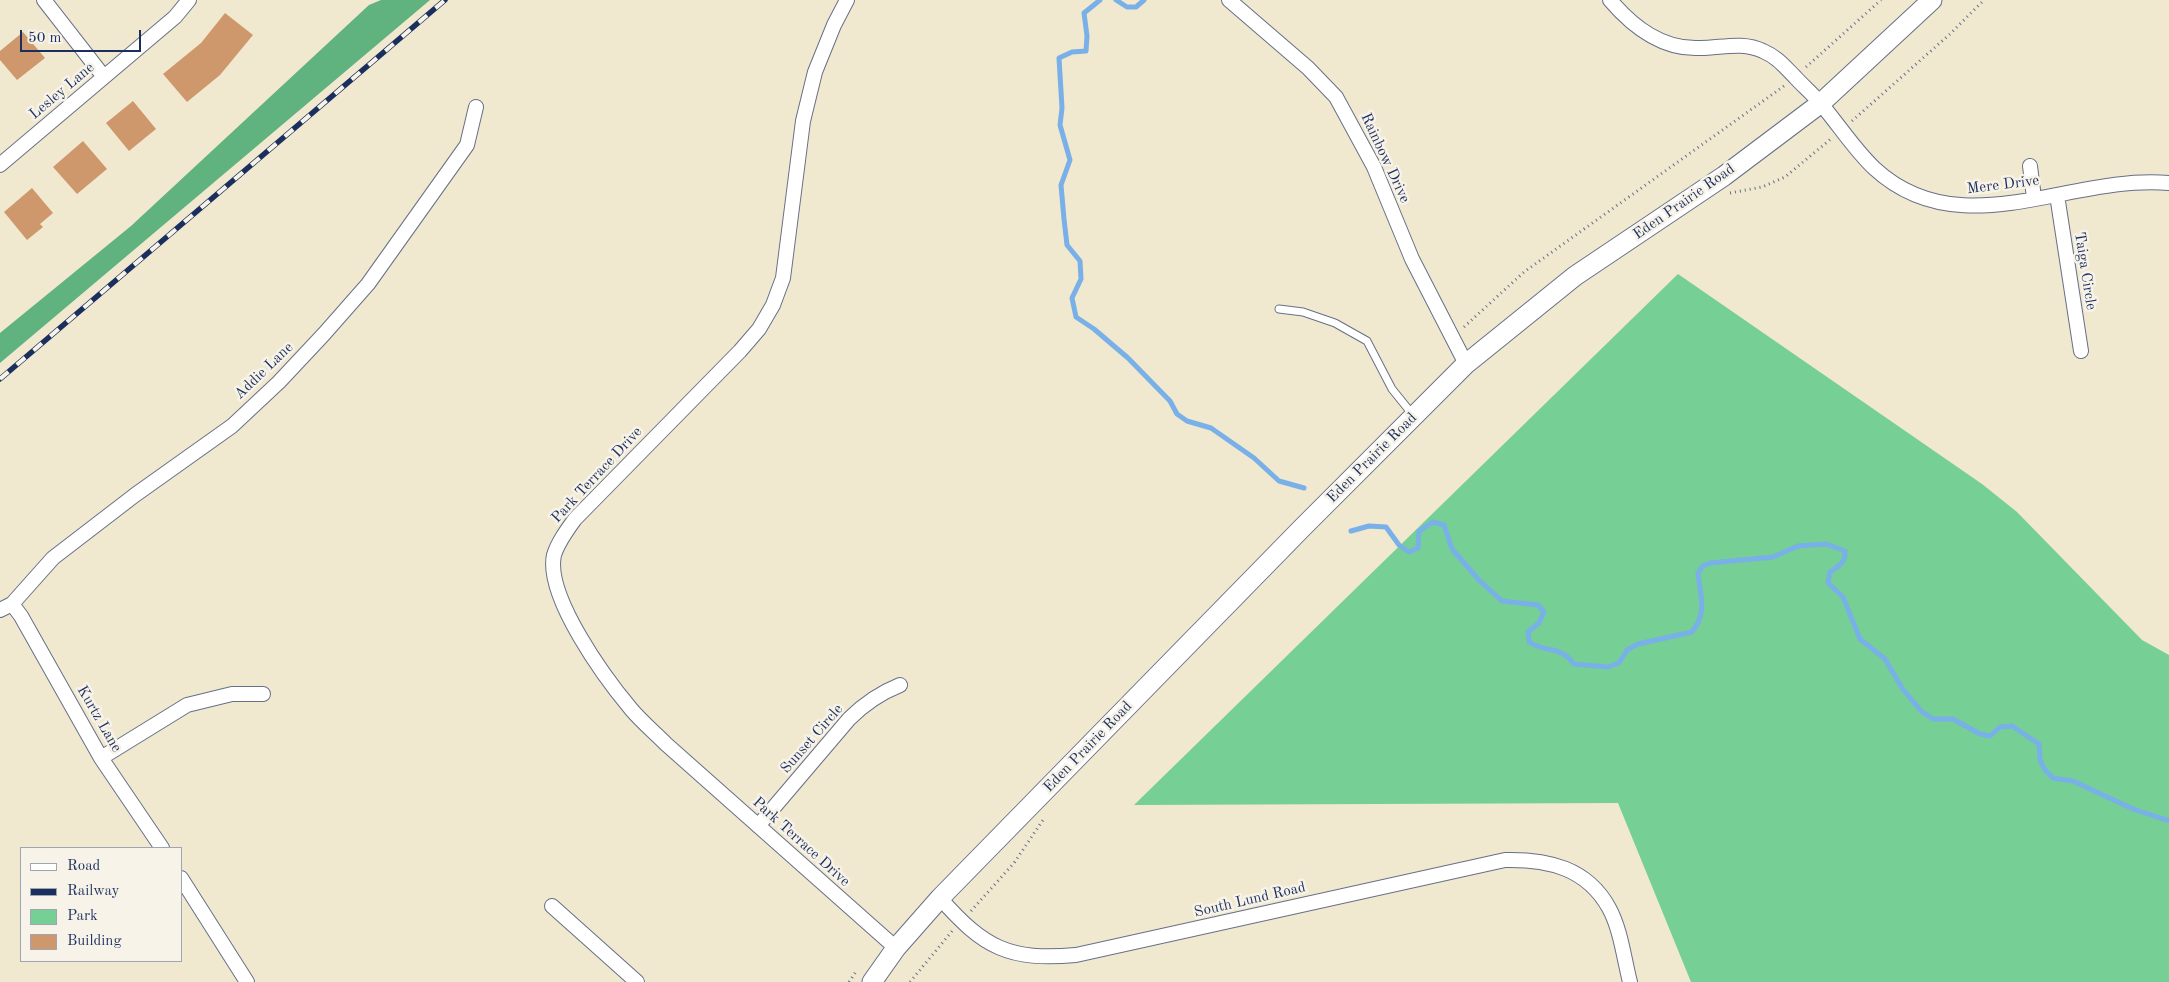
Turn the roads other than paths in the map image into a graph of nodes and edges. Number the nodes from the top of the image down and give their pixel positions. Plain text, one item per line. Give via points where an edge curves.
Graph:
1 (44, 0) edge
2 (189, 0) edge
3 (847, 0) edge
4 (1229, 0) edge
5 (1610, 0) edge
6 (1932, 0) edge
7 (104, 77) junction
8 (1820, 103) junction
9 (476, 107) dead end
10 (0, 165) edge
11 (2030, 166) dead end
12 (2169, 183) edge
13 (2057, 195) junction
14 (2034, 198) junction
15 (1279, 309) dead end
16 (2081, 352) dead end
17 (1466, 364) junction
18 (1413, 416) junction
19 (6, 607) edge
20 (900, 685) dead end
21 (263, 694) dead end
22 (101, 758) junction
23 (758, 826) junction
24 (161, 847) edge
25 (182, 880) edge
26 (940, 898) junction
27 (552, 906) dead end
28 (896, 948) junction
29 (248, 982) edge
30 (637, 982) edge
31 (872, 982) edge
32 (1630, 982) edge

1 - 7 street
2 - 7 street, Lesley Lane via 174,17
3 - 23 street, Park Terrace Drive via 815,72 803,121 783,278 773,305 759,330 740,352 575,519 554,556 554,578 560,598 603,672 632,710 666,744
4 - 17 street, Rainbow Drive via 1308,68 1336,97 1374,167 1412,259
5 - 8 street, Mere Drive via 1636,27 1677,47 1742,45 1761,50 1778,59
6 - 8 main road, Eden Prairie Road
7 - 10 street, Lesley Lane
8 - 14 street, Mere Drive via 1874,168 1920,198 1974,207
8 - 17 main road, Eden Prairie Road via 1724,176 1576,276
9 - 19 street, Addie Lane via 467,145 368,284 279,382 232,426 53,558
11 - 14 street
12 - 13 street, Mere Drive via 2119,184
13 - 14 street, Mere Drive
13 - 16 street, Taiga Circle
15 - 18 lane via 1304,312 1335,323 1366,341 1392,389
17 - 18 main road, Eden Prairie Road
18 - 26 main road, Eden Prairie Road
19 - 22 street, Kurtz Lane via 22,616
20 - 23 street, Sunset Circle via 864,704
21 - 22 street via 232,694 188,705
22 - 24 street, Kurtz Lane
23 - 28 street, Park Terrace Drive
25 - 29 street
26 - 28 main road, Eden Prairie Road
26 - 32 street, South Lund Road via 961,921 993,946 1021,955 1048,958 1076,955 1505,860 1532,859 1558,865 1582,877 1597,891 1610,909
27 - 30 street
28 - 31 main road, Eden Prairie Road

